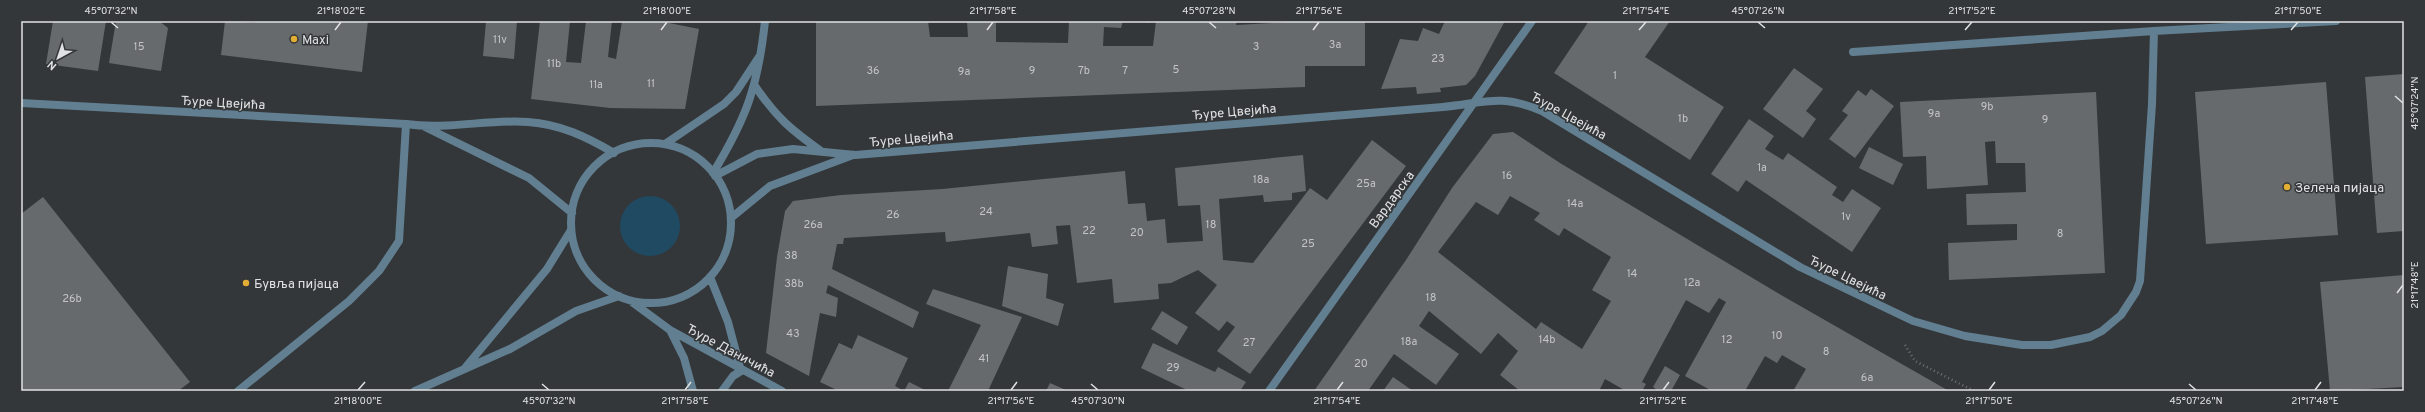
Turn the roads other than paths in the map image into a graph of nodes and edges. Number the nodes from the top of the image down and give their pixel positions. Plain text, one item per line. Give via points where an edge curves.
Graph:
1 (765, 21) edge
2 (1532, 21) edge
3 (2336, 21) edge
4 (2154, 31) junction
5 (1853, 52) dead end
6 (761, 53) junction
7 (755, 86) junction
8 (1477, 101) junction
9 (21, 103) edge
10 (406, 124) junction
11 (424, 127) junction
12 (665, 144) junction
13 (822, 152) junction
14 (614, 153) junction
15 (855, 155) junction
16 (714, 174) junction
17 (572, 213) junction
18 (731, 218) junction
19 (572, 230) junction
20 (710, 277) junction
21 (619, 296) junction
22 (630, 300) junction
23 (670, 330) junction
24 (463, 371) junction
25 (741, 371) junction
26 (238, 391) edge
27 (415, 391) edge
28 (693, 391) edge
29 (722, 391) edge
30 (782, 391) edge
31 (1269, 391) edge

1 - 6 street
2 - 8 street, Вардарска
3 - 4 street
4 - 5 street
4 - 8 street, Ђуре Цвејића via 2141,274 2136,292 2121,314 2102,331 2090,337 2051,345 2022,345 1965,336 1913,321 1800,268 1542,111 1520,102
6 - 7 street
6 - 12 street via 736,92 724,104
7 - 13 street via 771,111 782,122
7 - 16 street via 744,118
8 - 15 street, Ђуре Цвејића via 1442,108 1335,114
8 - 31 street, Вардарска
9 - 10 street, Ђуре Цвејића
10 - 11 street, Ђуре Цвејића
10 - 26 street via 399,241 379,271 349,301
11 - 14 street, Ђуре Цвејића via 528,122 565,129 593,140
11 - 17 street, Ђуре Цвејића via 529,178
12 - 14 street via 630,146
12 - 16 street via 683,150 700,160
13 - 15 street, Ђуре Цвејића
13 - 16 street, Ђуре Цвејића via 793,149 757,154
14 - 17 street via 598,163 586,177 577,194
15 - 18 street, Ђуре Цвејића via 770,186
16 - 18 street via 726,196
17 - 19 street
18 - 20 street via 730,239 725,253
19 - 21 street via 576,251 586,270 601,285
19 - 24 street via 547,269
20 - 22 street via 691,293 680,298 655,303
20 - 25 street via 728,322
21 - 22 street
21 - 24 street via 576,311 510,349
22 - 23 street, Ђуре Даничића
23 - 25 street, Ђуре Даничића
23 - 28 street via 684,358
24 - 27 street
25 - 29 street via 733,376
25 - 30 street, Ђуре Даничића

